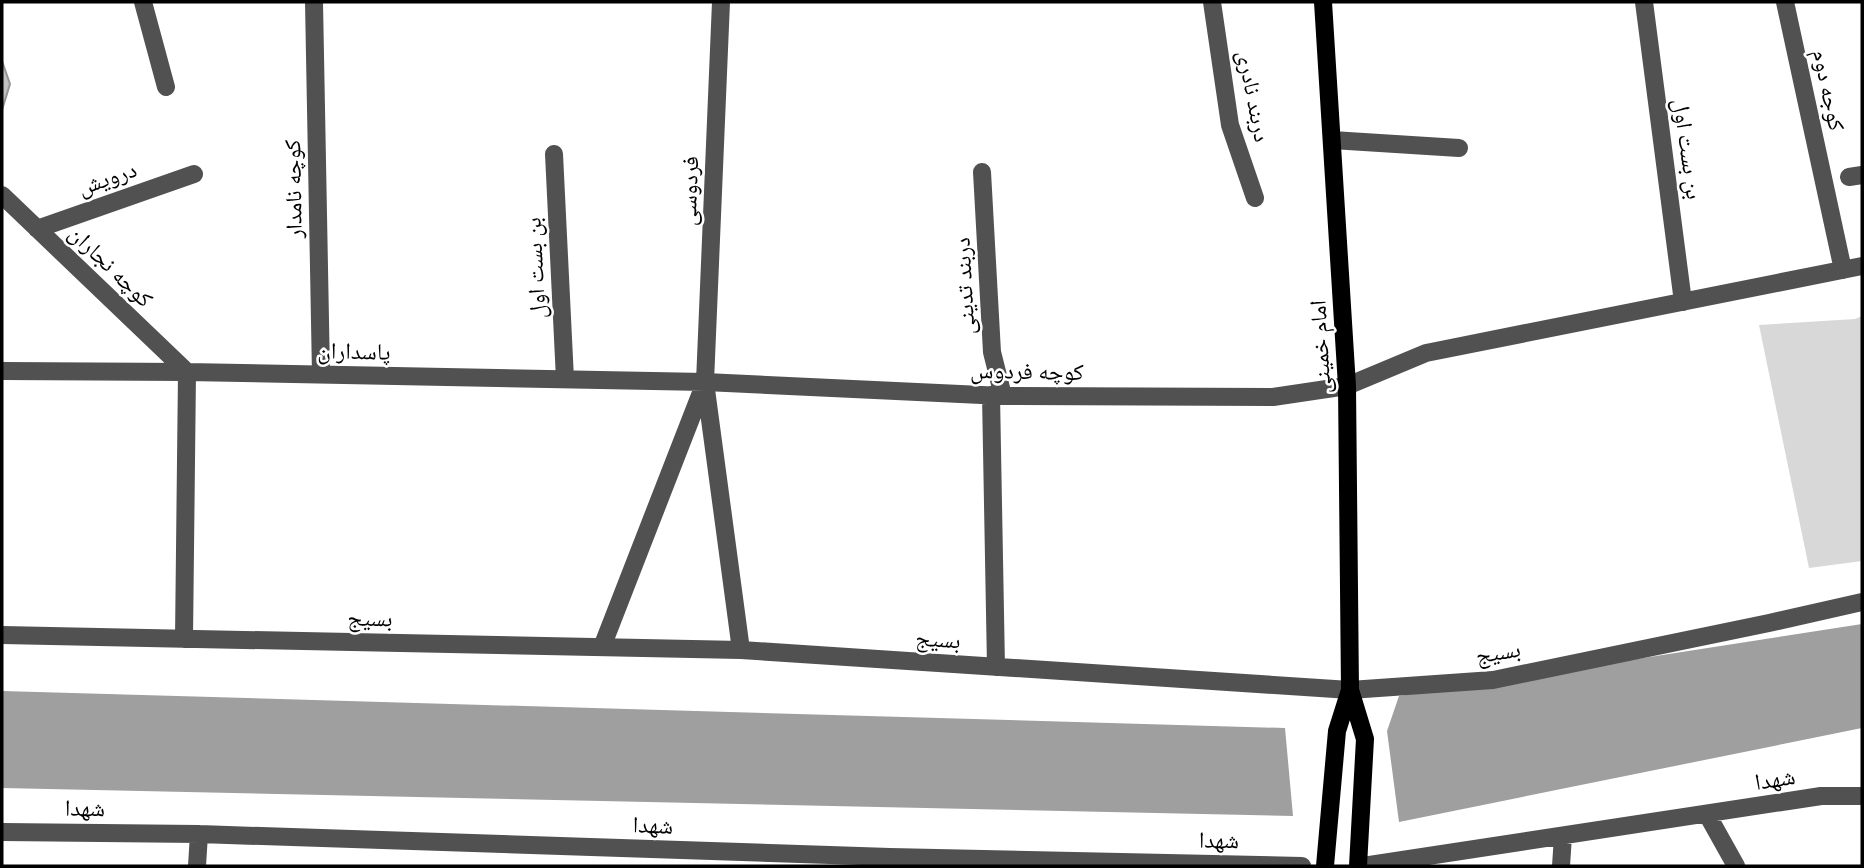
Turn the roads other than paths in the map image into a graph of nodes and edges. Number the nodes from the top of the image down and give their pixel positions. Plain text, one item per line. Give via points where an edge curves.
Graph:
1 (143, 2) edge
2 (314, 2) edge
3 (721, 2) edge
4 (1212, 2) edge
5 (1323, 2) edge
6 (1644, 2) edge
7 (1785, 2) edge
8 (166, 87) dead end
9 (1332, 140) junction
10 (1459, 148) dead end
11 (554, 154) dead end
12 (982, 172) dead end
13 (194, 174) dead end
14 (2, 195) edge
15 (1255, 198) dead end
16 (37, 229) junction
17 (1862, 265) edge
18 (1843, 270) junction
19 (1684, 302) junction
20 (2, 371) edge
21 (187, 372) junction
22 (321, 374) junction
23 (565, 379) junction
24 (705, 382) junction
25 (1348, 386) junction
26 (997, 396) junction
27 (1862, 602) edge
28 (2, 635) edge
29 (184, 639) junction
30 (602, 647) junction
31 (741, 650) junction
32 (996, 667) junction
33 (1350, 690) junction
34 (1862, 796) edge
35 (1707, 814) junction
36 (2, 832) edge
37 (198, 834) junction
38 (1563, 836) junction
39 (734, 859) edge
40 (1177, 865) edge
41 (197, 866) edge
42 (1302, 866) edge
43 (1325, 866) edge
44 (1358, 866) edge
45 (1363, 866) edge
46 (1561, 866) edge
47 (1736, 866) edge

1 - 8 street
2 - 22 street, کوچه نامدار
3 - 24 street, فردوسی
4 - 15 street, دربند نادری via 1230,125
5 - 9 main road, امام خمینی
6 - 19 street, بن بست اول
7 - 18 street, کوجه دوم
9 - 10 street
9 - 25 main road, امام خمینی
11 - 23 street, بن بست اول
12 - 26 street, دربند تدینی
13 - 16 street, درویش
14 - 16 street, کوچه نجاران
16 - 21 street, کوچه نجاران
17 - 18 street, کوچه فردوس
18 - 19 street, کوچه فردوس
19 - 25 street, کوچه فردوس via 1426,353
20 - 21 street, پاسداران
21 - 22 street, پاسداران
21 - 29 street
22 - 23 street, پاسداران
23 - 24 street, پاسداران
24 - 26 street, کوچه فردوس
24 - 30 street
24 - 31 street
25 - 26 street, کوچه فردوس via 1273,397
25 - 33 main road, امام خمینی
26 - 32 street, دربند تدینی
27 - 33 street, بسیج via 1493,680
28 - 29 street, بسیج
29 - 30 street, بسیج
30 - 31 street, بسیج
31 - 32 street, بسیج
32 - 33 street, بسیج
33 - 43 main road via 1337,731
33 - 44 main road via 1365,739
34 - 35 street, شهدا via 1821,796
35 - 38 street, شهدا
35 - 47 street
36 - 37 street, شهدا
37 - 39 street, شهدا
37 - 41 street
38 - 45 street, شهدا
38 - 46 street
39 - 40 street, شهدا
40 - 42 street, شهدا

